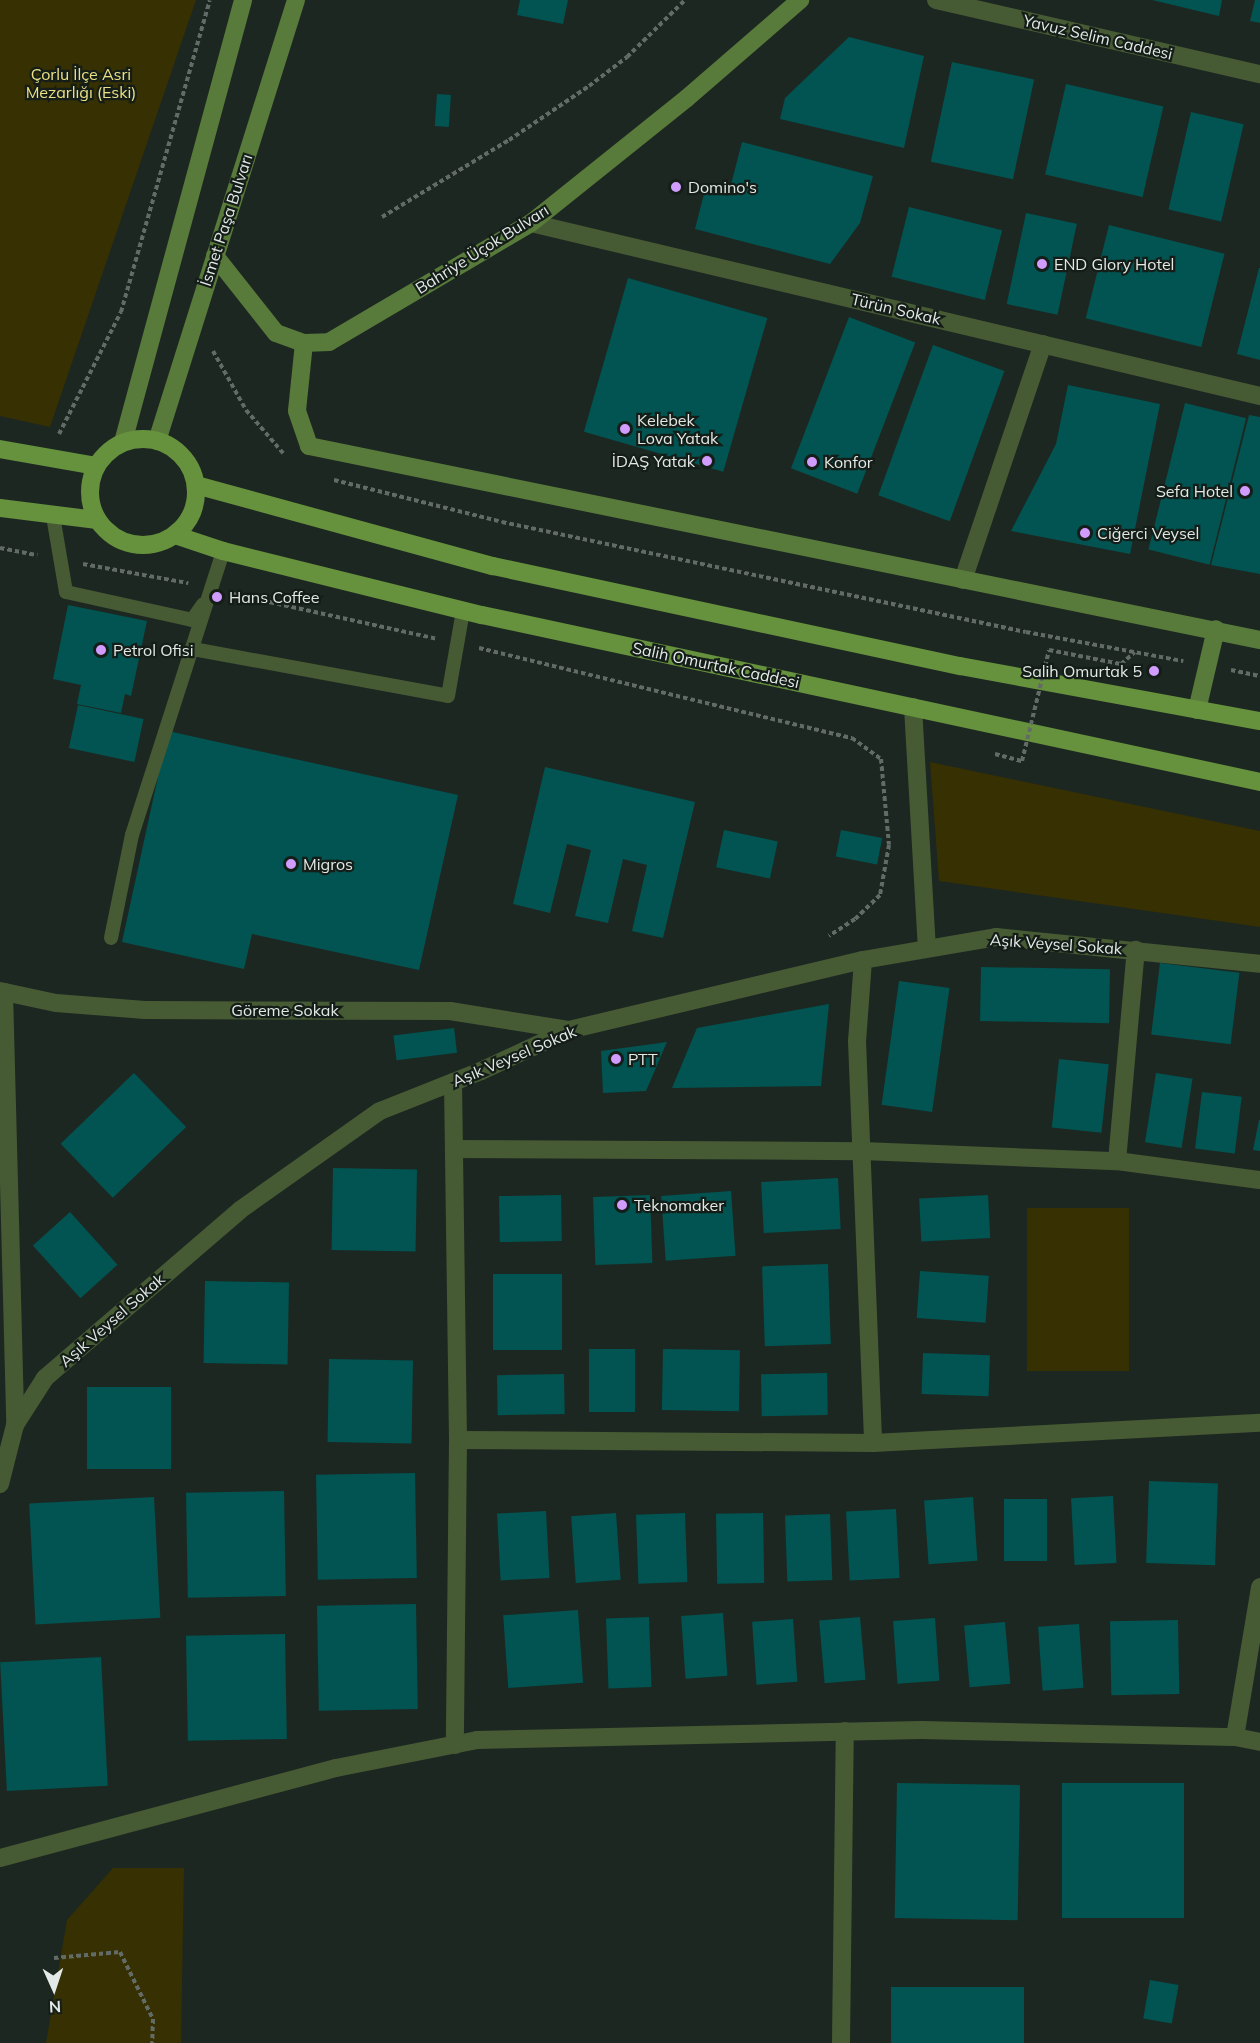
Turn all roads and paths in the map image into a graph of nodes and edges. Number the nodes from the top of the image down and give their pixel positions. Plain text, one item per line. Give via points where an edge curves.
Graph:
1 (210, 0) edge
2 (243, 0) edge
3 (296, 0) edge
4 (685, 0) edge
5 (800, 0) edge
6 (936, 0) edge
7 (1260, 74) edge
8 (382, 217) dead end
9 (531, 223) junction
10 (215, 256) junction
11 (304, 343) junction
12 (1043, 344) junction
13 (1260, 396) edge
14 (47, 434) dead end
15 (157, 441) junction
16 (123, 442) junction
17 (0, 448) edge
18 (96, 466) junction
19 (196, 485) junction
20 (0, 508) edge
21 (53, 516) junction
22 (97, 520) junction
23 (176, 535) junction
24 (0, 548) edge
25 (224, 551) junction
26 (60, 560) junction
27 (963, 580) junction
28 (213, 588) junction
29 (463, 610) junction
30 (1216, 629) junction
31 (1260, 639) edge
32 (457, 643) junction
33 (193, 650) junction
34 (1136, 652) dead end
35 (913, 707) junction
36 (1197, 710) junction
37 (1260, 721) edge
38 (1022, 761) dead end
39 (1260, 782) edge
40 (830, 936) dead end
41 (111, 938) dead end
42 (927, 949) junction
43 (1136, 950) junction
44 (863, 960) junction
45 (1260, 964) edge
46 (2, 991) edge
47 (570, 1030) junction
48 (453, 1082) junction
49 (454, 1149) junction
50 (863, 1151) junction
51 (1117, 1161) junction
52 (1260, 1180) edge
53 (6, 1309) edge
54 (1260, 1423) edge
55 (15, 1425) junction
56 (458, 1440) junction
57 (873, 1443) junction
58 (0, 1481) edge
59 (1260, 1587) edge
60 (845, 1731) junction
61 (1235, 1737) junction
62 (1260, 1742) edge
63 (455, 1745) junction
64 (0, 1858) edge
65 (54, 1958) dead end
66 (152, 2043) edge
67 (841, 2043) edge

1 - 14 path via 121,312 58,436
2 - 16 street
3 - 10 street, İsmet Paşa Bulvarı
4 - 8 path via 627,57 589,86 510,140
5 - 9 street, Bahriye Üçok Bulvarı via 687,98
6 - 7 street, Yavuz Selim Caddesi
9 - 11 street, Bahriye Üçok Bulvarı via 329,342
9 - 12 street, Türün Sokak
10 - 11 street, Bahriye Üçok Bulvarı via 276,333
10 - 15 street, İsmet Paşa Bulvarı
11 - 27 street via 297,411 309,446
12 - 13 street, Türün Sokak
12 - 27 street
15 - 16 main road
15 - 19 main road via 185,458
16 - 18 main road
17 - 18 main road
18 - 22 main road via 90,503
19 - 23 main road via 195,507
19 - 36 main road via 493,566 960,666
20 - 21 main road
21 - 22 main road
21 - 26 lane
22 - 23 main road via 126,543 160,543
23 - 25 main road, Salih Omurtak Caddesi
24 - 26 path
25 - 28 lane
25 - 29 main road, Salih Omurtak Caddesi
26 - 28 path
26 - 28 lane via 66,592 192,620
27 - 30 street
28 - 32 path via 248,599
28 - 33 lane
29 - 32 lane
29 - 35 main road, Salih Omurtak Caddesi
30 - 31 street
30 - 36 street
32 - 33 lane via 448,696
32 - 40 path via 852,738 881,759 889,845 880,895 855,920
33 - 41 lane via 132,835
34 - 38 path, bridge via 1121,664 1049,650
35 - 39 main road, Salih Omurtak Caddesi
35 - 42 street
36 - 37 main road
42 - 43 street, Aşık Veysel Sokak via 996,937
42 - 44 street, Aşık Veysel Sokak
43 - 45 street, Aşık Veysel Sokak
43 - 51 street
44 - 47 street, Aşık Veysel Sokak
44 - 50 street via 857,1041
46 - 47 street, Göreme Sokak via 56,1003 145,1010 450,1011
46 - 53 street
47 - 48 street, Aşık Veysel Sokak
48 - 49 street
48 - 55 street, Aşık Veysel Sokak via 380,1111 240,1210 45,1378
49 - 50 street
49 - 56 street
50 - 51 street
50 - 57 street
51 - 52 street
53 - 55 street
54 - 57 street
55 - 58 street, Aşık Veysel Sokak
56 - 57 street
56 - 63 street
59 - 61 street
60 - 61 street
60 - 63 street via 614,1735
60 - 67 street
61 - 62 street
63 - 64 street via 336,1767
65 - 66 path via 120,1952 153,2019

